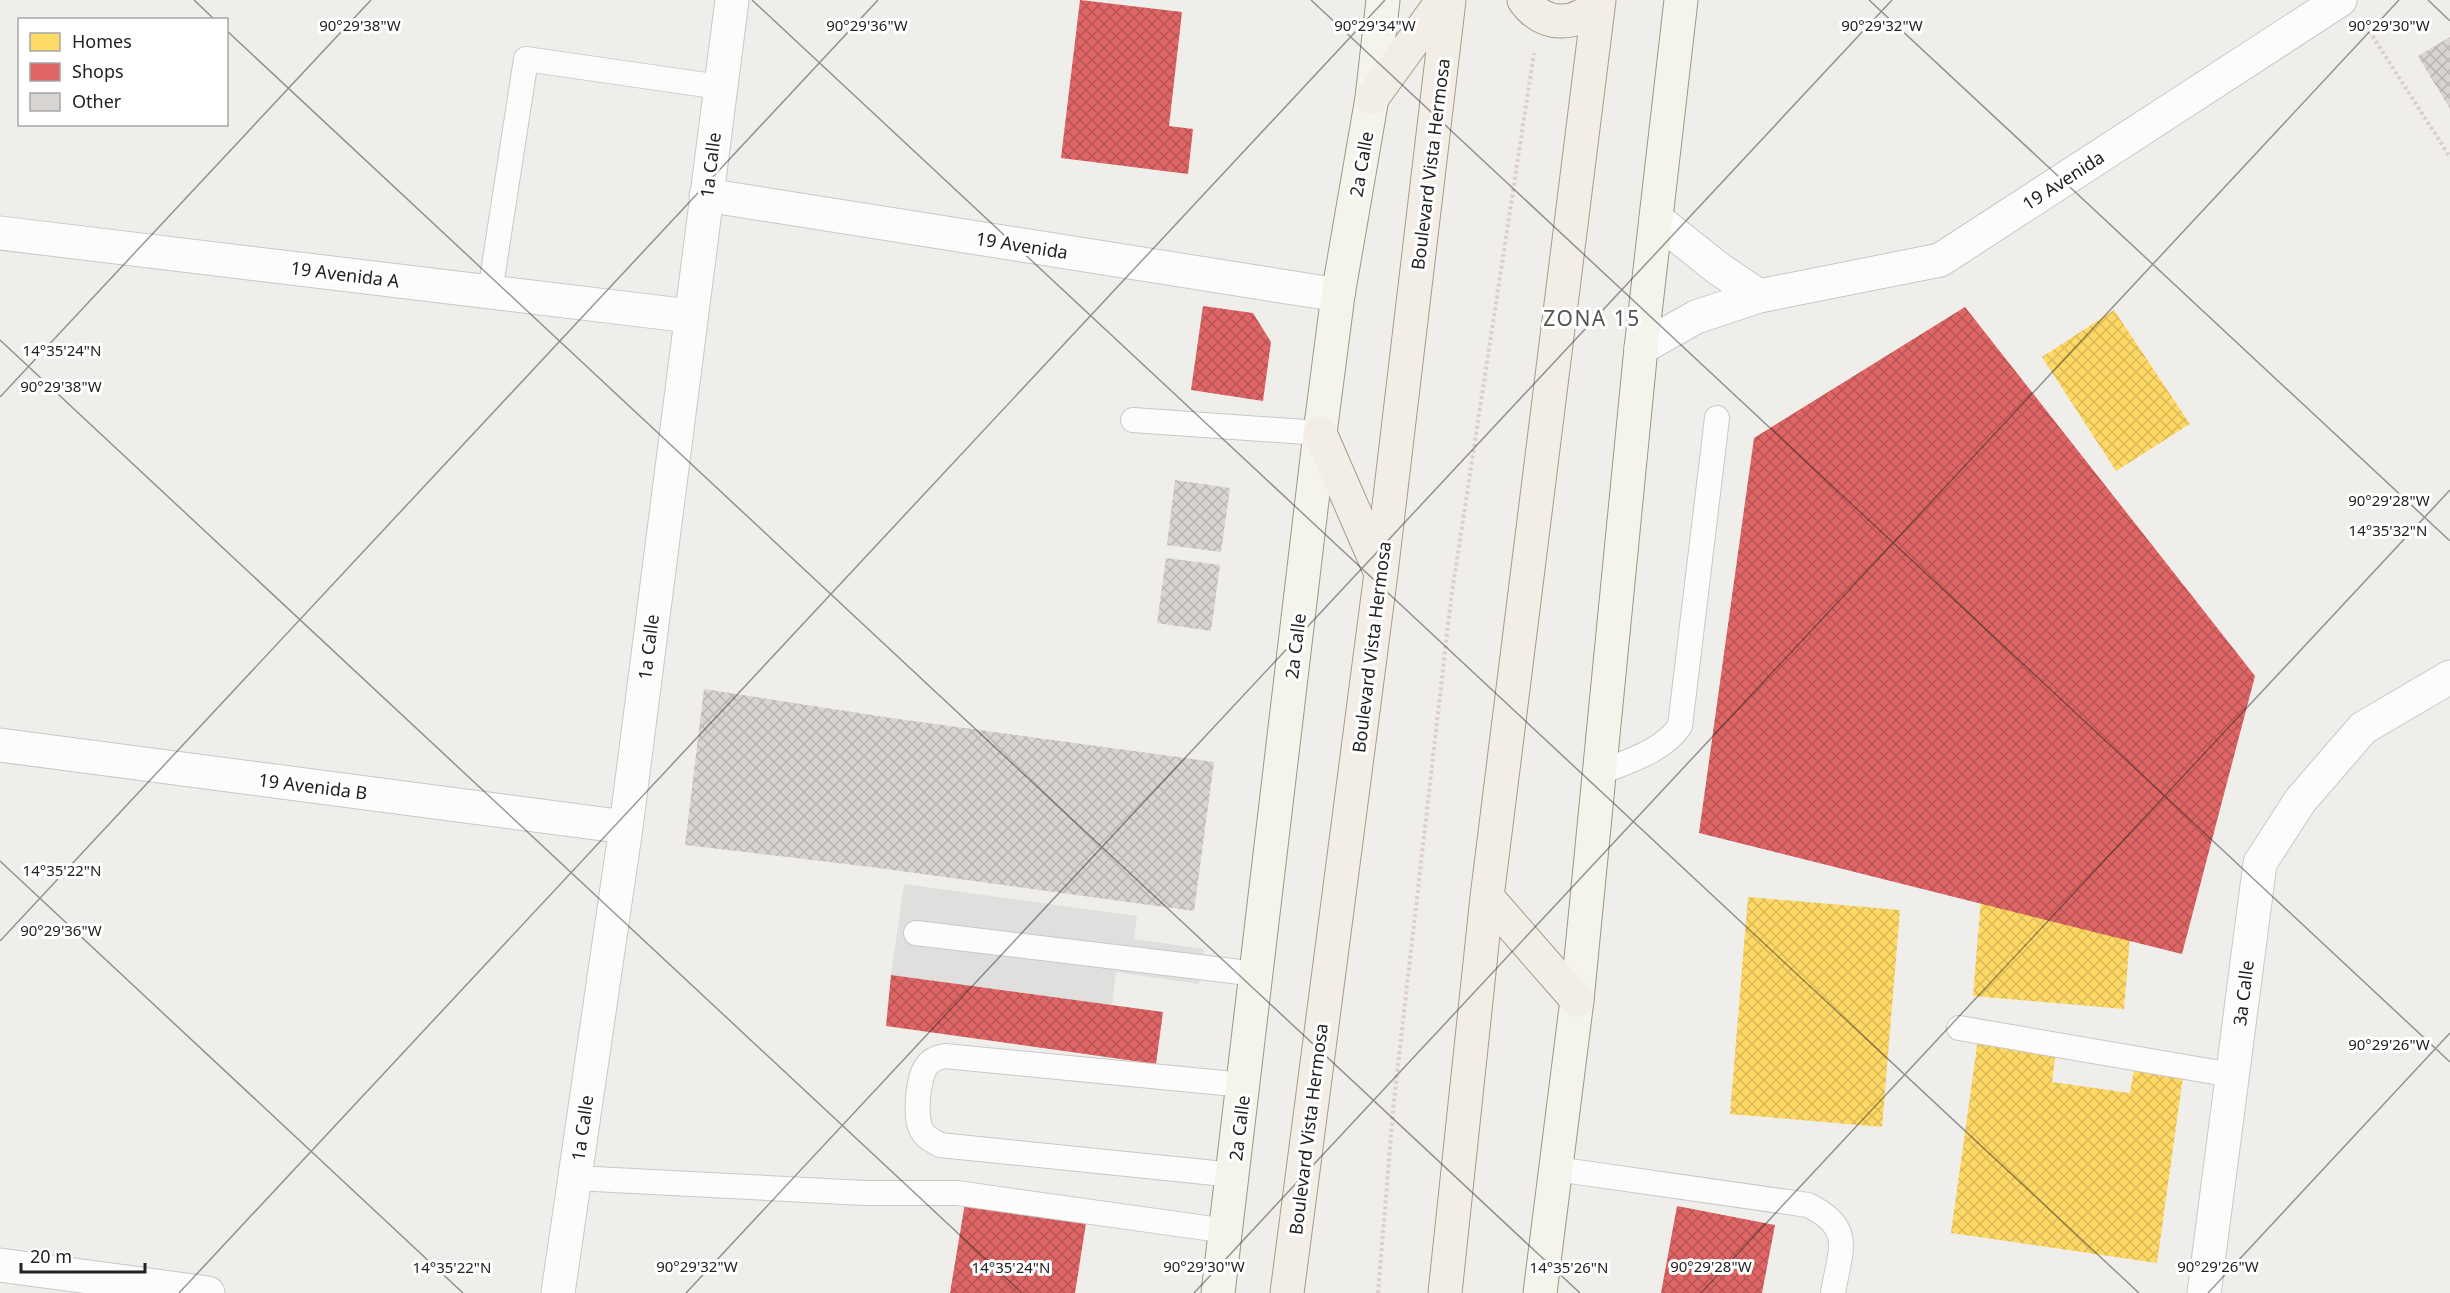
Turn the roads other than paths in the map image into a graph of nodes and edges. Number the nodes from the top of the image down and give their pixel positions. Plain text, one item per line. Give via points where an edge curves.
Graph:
1 (732, 0) edge
2 (1383, 0) edge
3 (1443, 0) edge
4 (1449, 0) edge
5 (1681, 0) edge
6 (1598, 2) edge
7 (1532, 8) edge
8 (2351, 10) edge
9 (720, 87) junction
10 (1372, 98) junction
11 (706, 195) junction
12 (1656, 219) junction
13 (0, 233) edge
14 (490, 292) junction
15 (1338, 295) junction
16 (1760, 296) junction
17 (690, 316) junction
18 (1641, 348) junction
19 (1717, 418) dead end
20 (1132, 420) dead end
21 (1320, 433) junction
22 (1381, 573) junction
23 (2450, 676) edge
24 (0, 745) edge
25 (1599, 773) junction
26 (626, 827) junction
27 (1487, 897) junction
28 (916, 933) dead end
29 (1257, 974) junction
30 (1577, 1000) junction
31 (1959, 1028) dead end
32 (2232, 1075) junction
33 (1244, 1085) junction
34 (1556, 1169) junction
35 (1234, 1175) junction
36 (575, 1178) junction
37 (1227, 1231) junction
38 (0, 1265) edge
39 (208, 1293) edge
40 (558, 1293) edge
41 (1218, 1293) edge
42 (1287, 1293) edge
43 (1445, 1293) edge
44 (1540, 1293) edge
45 (1833, 1293) edge
46 (2204, 1293) edge

1 - 9 street, 1a Calle
2 - 10 street, 2a Calle
3 - 10 main road
4 - 22 main road, Boulevard Vista Hermosa
5 - 12 street
6 - 7 main road via 1591,11 1572,21 1550,20
6 - 27 main road
8 - 16 street, 19 Avenida via 1940,260
9 - 11 street, 1a Calle
9 - 14 lane via 526,59
10 - 15 street, 2a Calle
11 - 15 street, 19 Avenida
11 - 17 street, 1a Calle
12 - 16 street
12 - 18 street
13 - 14 street, 19 Avenida A
14 - 17 street, 19 Avenida A
15 - 21 street, 2a Calle
16 - 18 street, 19 Avenida via 1696,317
17 - 26 street, 1a Calle
18 - 25 street
19 - 25 lane via 1680,726 1671,739 1657,748
20 - 21 lane
21 - 22 main road
21 - 29 street, 2a Calle
22 - 42 main road, Boulevard Vista Hermosa
23 - 32 street, 3a Calle via 2363,728 2300,801 2260,863
24 - 26 street, 19 Avenida B
25 - 30 street
26 - 36 street, 1a Calle
27 - 30 main road
27 - 43 main road
28 - 29 lane
29 - 33 street, 2a Calle
30 - 34 street
31 - 32 lane
32 - 46 street, 3a Calle
33 - 35 street, 2a Calle
33 - 35 lane via 945,1056 933,1059 920,1083 920,1129 940,1144
34 - 44 street
34 - 45 lane via 1808,1205 1825,1213 1842,1238
35 - 37 street, 2a Calle
36 - 37 lane via 864,1193 957,1192
36 - 40 street, 1a Calle
37 - 41 street, 2a Calle
38 - 39 street

